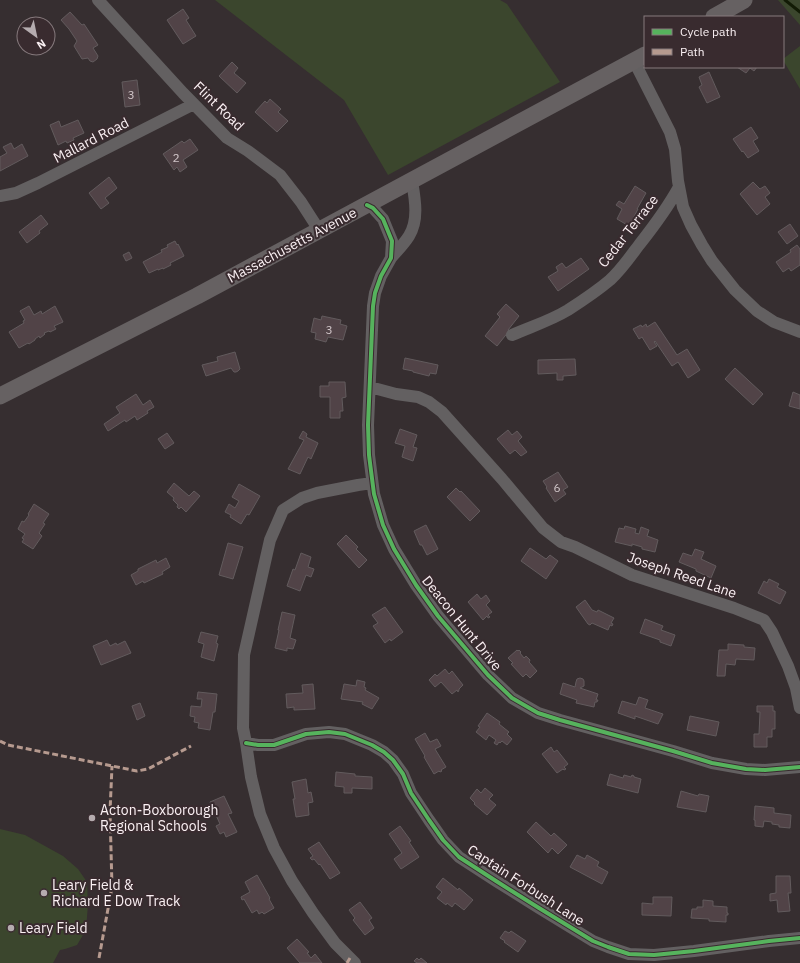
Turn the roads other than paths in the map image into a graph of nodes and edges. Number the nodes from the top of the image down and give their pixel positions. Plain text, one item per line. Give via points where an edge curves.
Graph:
1 (98, 0) edge
2 (744, 0) edge
3 (716, 16) edge
4 (640, 58) edge
5 (644, 68) edge
6 (644, 68) edge
7 (194, 104) junction
8 (412, 181) junction
9 (679, 187) junction
10 (0, 196) edge
11 (367, 205) junction
12 (319, 230) junction
13 (391, 258) junction
14 (800, 332) edge
15 (512, 335) dead end
16 (370, 387) junction
17 (0, 396) edge
18 (372, 483) junction
19 (798, 688) edge
20 (800, 708) edge
21 (246, 743) junction
22 (800, 767) edge
23 (800, 938) edge
24 (355, 963) edge

1 - 7 street, Flint Road
2 - 3 main road
4 - 5 street
4 - 8 main road, Massachusetts Avenue
6 - 9 street via 675,149
7 - 10 street, Mallard Road via 38,183 16,193
7 - 12 street, Flint Road via 226,138 280,175
8 - 11 main road, Massachusetts Avenue
8 - 13 street, Deacon Hunt Drive via 416,220 410,235
9 - 14 street via 683,207 691,225 712,261 735,290 757,311 774,322
9 - 15 street, Cedar Terrace via 647,235 611,279 567,311
11 - 12 main road, Massachusetts Avenue
11 - 13 street, Deacon Hunt Drive via 383,219 392,241
12 - 17 main road, Massachusetts Avenue via 197,296
13 - 16 street, Deacon Hunt Drive via 375,293
16 - 18 street, Deacon Hunt Drive via 368,425
16 - 19 street, Joseph Reed Lane via 418,397 442,412 543,528 561,542 632,575 764,620
18 - 21 street via 317,493 302,498 283,510 270,540 244,654 243,728
18 - 22 street, Deacon Hunt Drive via 383,525 416,585 471,656 512,698 538,713 712,763 765,770
19 - 20 street, Joseph Reed Lane
21 - 23 street, Captain Forbush Lane via 274,745 306,734 329,732 345,734 372,745 384,752 400,769 411,793 429,820 459,857 608,948 629,954 654,955
21 - 24 street via 260,814 274,848 313,913 335,943

